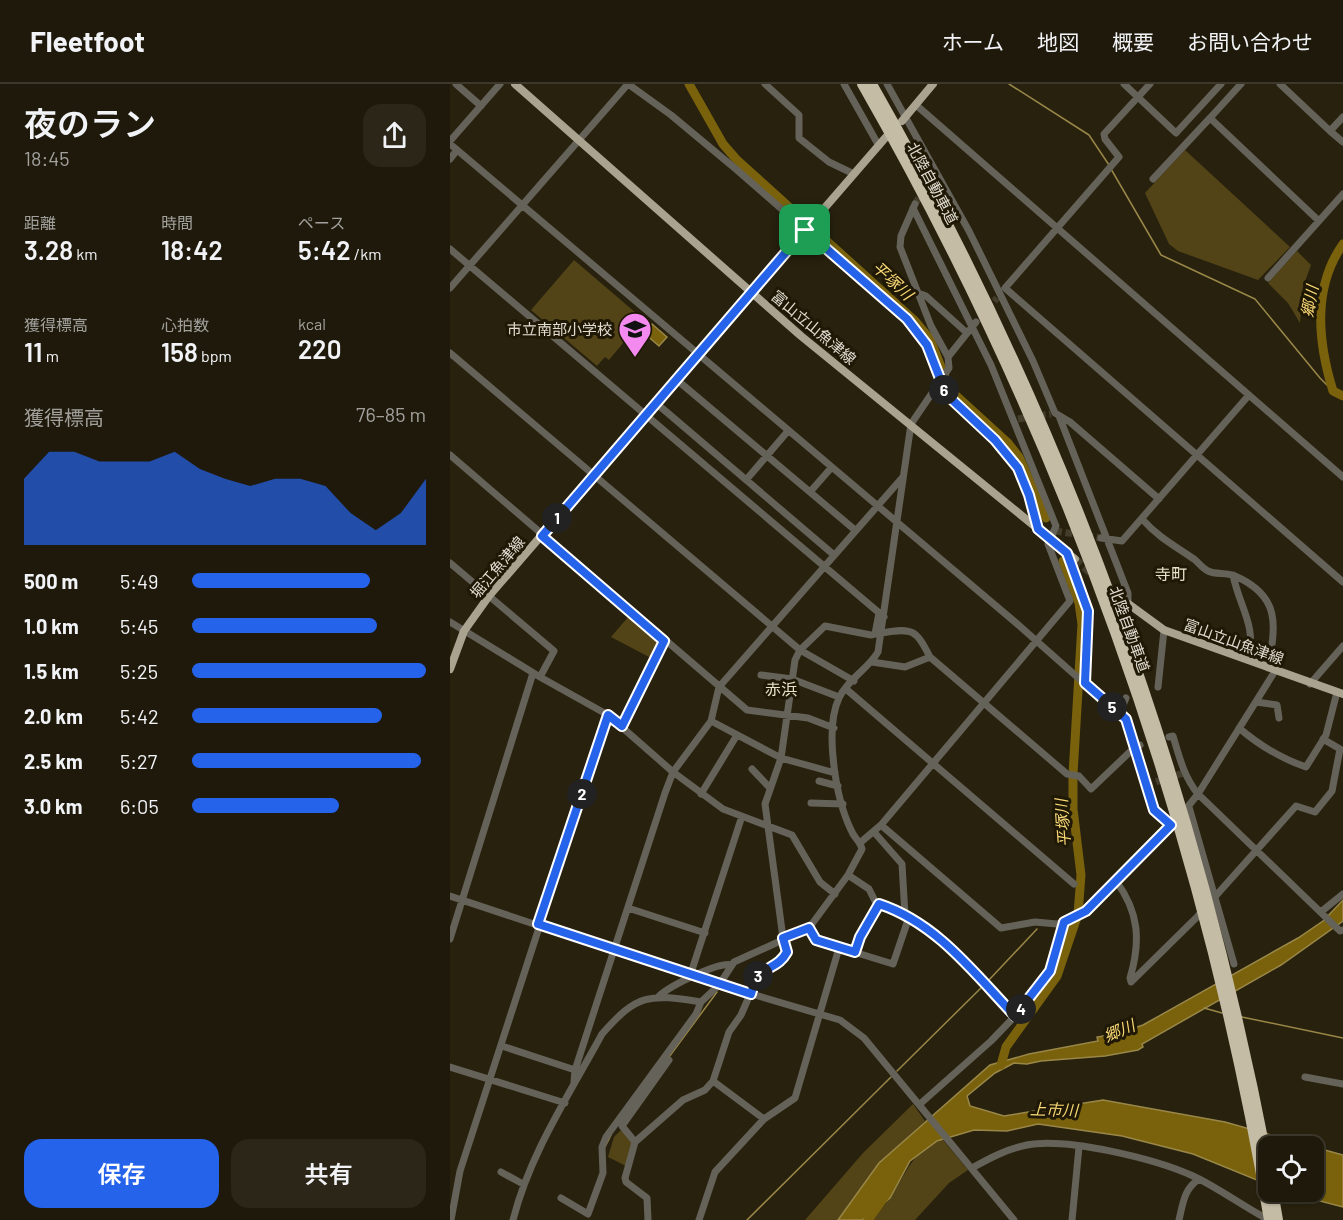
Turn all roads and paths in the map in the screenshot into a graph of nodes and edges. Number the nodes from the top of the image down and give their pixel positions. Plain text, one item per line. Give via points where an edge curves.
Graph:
1 (456, 84) edge
2 (500, 84) edge
3 (515, 84) edge
4 (765, 84) edge
5 (844, 84) edge
6 (862, 84) edge
7 (872, 84) edge
8 (887, 84) edge
9 (933, 84) edge
10 (1124, 84) edge
11 (1150, 84) edge
12 (1221, 84) edge
13 (1241, 84) edge
14 (1280, 84) edge
15 (1137, 98) junction
16 (916, 105) junction
17 (481, 106) junction
18 (1343, 117) edge
19 (904, 118) junction
20 (1210, 118) junction
21 (1330, 131) junction
22 (886, 137) dead end
23 (580, 140) junction
24 (1343, 142) edge
25 (450, 143) edge
26 (879, 146) junction
27 (457, 150) junction
28 (450, 159) edge
29 (855, 174) junction
30 (1154, 179) dead end
31 (1343, 194) edge
32 (522, 205) junction
33 (1319, 221) junction
34 (1057, 228) junction
35 (805, 230) junction
36 (450, 249) edge
37 (469, 265) junction
38 (1268, 278) dead end
39 (450, 288) edge
40 (753, 293) junction
41 (918, 293) junction
42 (1000, 293) junction
43 (972, 328) junction
44 (450, 353) edge
45 (699, 355) junction
46 (948, 357) junction
47 (677, 380) junction
48 (940, 382) junction
49 (1249, 395) junction
50 (656, 403) junction
51 (1055, 414) junction
52 (645, 415) junction
53 (911, 424) junction
54 (788, 431) junction
55 (450, 455) edge
56 (1197, 455) junction
57 (767, 456) junction
58 (831, 468) junction
59 (594, 475) junction
60 (903, 477) junction
61 (1343, 477) edge
62 (746, 480) junction
63 (810, 492) junction
64 (1159, 499) junction
65 (876, 506) junction
66 (1143, 520) junction
67 (897, 522) junction
68 (1038, 529) junction
69 (855, 530) junction
70 (542, 536) junction
71 (1049, 538) junction
72 (1103, 538) junction
73 (1122, 541) junction
74 (1067, 553) junction
75 (1112, 553) junction
76 (834, 555) junction
77 (1075, 560) tunnel mouth
78 (450, 563) edge
79 (823, 567) junction
80 (1233, 575) junction
81 (1343, 582) edge
82 (489, 596) junction
83 (1126, 602) joint
84 (881, 615) junction
85 (450, 622) edge
86 (773, 627) junction
87 (1164, 630) junction
88 (464, 631) junction
89 (1215, 631) dead end
90 (882, 633) junction
91 (1180, 636) junction
92 (1036, 640) junction
93 (664, 641) junction
94 (1343, 646) edge
95 (800, 650) junction
96 (930, 657) junction
97 (1248, 660) junction
98 (872, 662) junction
99 (450, 669) edge
100 (1272, 670) junction
101 (537, 675) junction
102 (761, 675) dead end
103 (792, 679) junction
104 (854, 681) junction
105 (1085, 683) junction
106 (1310, 684) junction
107 (719, 687) junction
108 (1158, 687) dead end
109 (846, 689) junction
110 (1340, 693) edge
111 (839, 697) junction
112 (1126, 698) dead end
113 (985, 701) junction
114 (1256, 702) junction
115 (1120, 712) junction
116 (788, 714) junction
117 (608, 715) junction
118 (1279, 718) dead end
119 (711, 721) junction
120 (622, 726) junction
121 (834, 728) junction
122 (1239, 728) junction
123 (737, 735) junction
124 (1169, 737) dead end
125 (1323, 739) junction
126 (1138, 746) junction
127 (781, 758) junction
128 (932, 762) junction
129 (752, 769) dead end
130 (673, 772) junction
131 (835, 773) junction
132 (819, 781) dead end
133 (838, 786) junction
134 (770, 788) junction
135 (701, 794) junction
136 (1198, 794) junction
137 (811, 803) dead end
138 (843, 804) junction
139 (1181, 805) junction
140 (742, 816) junction
141 (766, 825) junction
142 (880, 825) junction
143 (1171, 825) junction
144 (874, 832) junction
145 (861, 842) junction
146 (1258, 849) junction
147 (848, 874) junction
148 (1116, 881) junction
149 (1074, 884) dead end
150 (835, 894) junction
151 (1343, 894) edge
152 (450, 896) edge
153 (1215, 897) junction
154 (462, 900) junction
155 (879, 904) junction
156 (628, 908) junction
157 (1323, 912) junction
158 (907, 916) junction
159 (1066, 922) junction
160 (538, 924) junction
161 (809, 928) junction
162 (1342, 931) edge
163 (705, 933) junction
164 (783, 938) junction
165 (450, 939) edge
166 (839, 948) junction
167 (614, 949) junction
168 (855, 952) junction
169 (1234, 964) dead end
170 (732, 965) junction
171 (691, 976) junction
172 (719, 985) junction
173 (751, 994) junction
174 (659, 996) junction
175 (701, 1002) junction
176 (820, 1014) junction
177 (1015, 1016) junction
178 (505, 1047) dead end
179 (669, 1060) dead end
180 (450, 1067) edge
181 (575, 1070) junction
182 (1305, 1077) dead end
183 (489, 1079) junction
184 (713, 1081) junction
185 (1343, 1084) edge
186 (574, 1085) junction
187 (566, 1103) junction
188 (920, 1105) junction
189 (764, 1119) junction
190 (1262, 1136) edge
191 (635, 1142) junction
192 (1079, 1147) junction
193 (971, 1167) junction
194 (501, 1172) dead end
195 (1199, 1179) junction
196 (523, 1184) junction
197 (561, 1198) dead end
198 (1275, 1202) edge
199 (451, 1220) edge
200 (513, 1220) edge
201 (648, 1220) edge
202 (699, 1220) edge
203 (1014, 1220) edge
204 (1072, 1220) edge
205 (1179, 1220) edge
206 (1269, 1220) edge
207 (1278, 1220) edge

1 - 17 street
2 - 17 street
3 - 23 main road, 富山立山魚津線
4 - 29 street via 799,115 798,138 829,162
5 - 26 street
6 - 139 highway, 北陸自動車道 via 962,271 1039,438
7 - 139 highway, 北陸自動車道 via 969,266 1047,435 1114,602
8 - 19 street
9 - 16 main road
10 - 15 street
11 - 15 street
12 - 15 street via 1176,133
13 - 20 street
14 - 21 street
15 - 34 street via 1104,134 1119,157
16 - 19 main road
16 - 34 street
17 - 25 street
18 - 21 street
19 - 42 street
20 - 30 street
20 - 33 street
21 - 24 street
22 - 26 main road, 堀江魚津線
23 - 32 street
23 - 35 street via 628,84 632,85
23 - 40 main road, 富山立山魚津線
25 - 27 street
26 - 29 main road, 堀江魚津線
27 - 28 street
27 - 32 street
29 - 35 main road, 堀江魚津線
31 - 33 street
32 - 37 street
32 - 45 street
33 - 38 street
34 - 42 street
34 - 49 street
35 - 40 main road, 堀江魚津線
35 - 48 street via 907,319 927,345
36 - 37 street
37 - 39 street
37 - 52 street
40 - 45 main road, 堀江魚津線
40 - 53 main road, 富山立山魚津線
41 - 43 street
41 - 43 street via 900,247 914,206
41 - 46 street
42 - 51 street
42 - 56 street
43 - 46 street
43 - 71 street via 1016,419 1056,526
44 - 59 street
45 - 47 main road, 堀江魚津線
45 - 54 street
46 - 48 street via 949,368
47 - 50 main road, 堀江魚津線
47 - 57 street
48 - 53 street
48 - 68 street via 952,401 1010,456 1029,495
49 - 56 street
49 - 61 street
50 - 52 main road, 堀江魚津線
50 - 62 street
51 - 64 street via 1070,422
51 - 72 street
52 - 59 main road, 堀江魚津線
52 - 79 street
53 - 60 street
53 - 68 main road, 富山立山魚津線
54 - 57 street
54 - 58 street
55 - 70 street
56 - 64 street
56 - 81 street
57 - 62 street
57 - 63 street
58 - 63 street
58 - 65 street
59 - 70 main road, 堀江魚津線
59 - 86 street
60 - 65 street
60 - 67 street
62 - 76 street
63 - 69 street
64 - 66 street
65 - 67 street
65 - 69 street
66 - 73 street
66 - 80 street via 1159,537 1205,570
67 - 84 street
67 - 92 street
68 - 71 main road, 富山立山魚津線
69 - 76 street
70 - 82 main road, 堀江魚津線
70 - 93 street
71 - 74 main road, 富山立山魚津線
71 - 92 street via 1070,601
72 - 73 street
72 - 75 street
73 - 75 street
74 - 77 main road, 富山立山魚津線
74 - 105 street via 1088,611
75 - 83 street via 1128,593
76 - 79 street
78 - 82 street
79 - 84 street
79 - 86 street
80 - 97 street via 1240,605 1252,630
80 - 100 street via 1259,591 1272,606
82 - 88 main road, 堀江魚津線
82 - 101 street via 554,651
83 - 87 main road, 富山立山魚津線
84 - 90 street
84 - 95 street via 875,634 825,626
85 - 88 street
86 - 95 street
86 - 107 street
87 - 91 main road, 富山立山魚津線
87 - 108 street
88 - 99 main road, 堀江魚津線
88 - 101 street
89 - 91 street
90 - 96 street via 912,632 924,641
90 - 98 street
91 - 97 main road, 富山立山魚津線
92 - 105 street
92 - 113 street
93 - 107 street
93 - 120 street
94 - 106 street
95 - 103 street
95 - 104 street
96 - 98 street via 904,667
96 - 113 street
97 - 100 main road, 富山立山魚津線
98 - 104 street
100 - 106 main road, 富山立山魚津線
100 - 114 street
101 - 117 street
101 - 154 street
102 - 103 street
103 - 111 street
103 - 116 street
104 - 109 street
105 - 115 street
106 - 110 main road, 富山立山魚津線
107 - 116 street via 747,710
107 - 119 street
109 - 111 street
109 - 128 street
110 - 125 street
111 - 121 street
112 - 115 street
113 - 126 street via 1067,774 1079,776 1091,789
113 - 128 street
114 - 118 street via 1277,705
114 - 122 street
115 - 126 street
116 - 121 street
116 - 127 street
117 - 120 street
117 - 160 street
119 - 123 street
119 - 130 street
120 - 130 street
121 - 131 street
122 - 125 street via 1282,759 1306,767
122 - 136 street
123 - 127 street
123 - 135 street
124 - 136 street via 1173,736 1184,773 1191,778
125 - 146 street via 1340,749 1332,791 1315,812 1296,806
126 - 143 street via 1154,810
127 - 131 street
127 - 134 street
128 - 142 street
128 - 149 street
129 - 134 street
130 - 135 street
130 - 156 street
131 - 133 street
132 - 133 street
133 - 138 street
134 - 141 street via 765,804
135 - 140 street
136 - 139 street
136 - 146 street
137 - 138 street
138 - 145 street via 851,832
139 - 143 street
139 - 153 street
139 - 190 highway, 北陸自動車道 via 1224,961
139 - 206 highway, 北陸自動車道
140 - 141 street
140 - 163 street
141 - 150 street via 792,835 820,882
141 - 164 street
142 - 144 street
142 - 159 street via 1001,928
143 - 148 street
144 - 145 street
144 - 158 street via 902,864
145 - 147 street via 862,849
146 - 153 street
146 - 157 street
147 - 150 street
147 - 155 street via 869,889
148 - 153 street via 1129,899 1135,925 1137,948 1131,982
148 - 159 street via 1082,915
150 - 161 street
151 - 157 street
152 - 154 street
153 - 169 street
154 - 160 street
154 - 165 street
155 - 158 street
155 - 168 street
156 - 163 street
156 - 167 street
157 - 162 street
158 - 168 street via 893,964
158 - 177 street via 940,937
159 - 177 street via 1050,971
160 - 167 street
160 - 183 street
161 - 164 street
161 - 166 street via 816,940
163 - 171 street
164 - 170 street
164 - 173 street via 787,952 782,961 765,968
166 - 168 street
166 - 176 street
167 - 171 street
167 - 181 street
170 - 171 street via 727,963
170 - 172 street
171 - 172 street
171 - 174 street
172 - 173 street
172 - 175 street
173 - 176 street
173 - 184 street via 729,1032
174 - 175 street
174 - 186 street via 638,1002 615,1020 602,1034
175 - 197 street via 698,1016 606,1137 602,1147 603,1173 588,1214
176 - 188 street via 840,1020 859,1034
176 - 189 street via 795,1098
177 - 188 street
178 - 181 street
179 - 191 street via 622,1126
180 - 183 street
181 - 186 street
182 - 185 street
183 - 187 street
183 - 199 street via 460,1171
184 - 189 street
184 - 191 street via 705,1090 683,1100
186 - 187 street
187 - 196 street via 537,1151
188 - 193 street
189 - 202 street via 715,1173
191 - 201 street via 625,1178 647,1198
192 - 193 street via 1029,1144
192 - 195 street via 1172,1168
192 - 204 street
193 - 203 street
194 - 196 street
195 - 205 street via 1185,1194
195 - 206 street
196 - 200 street
198 - 207 highway

